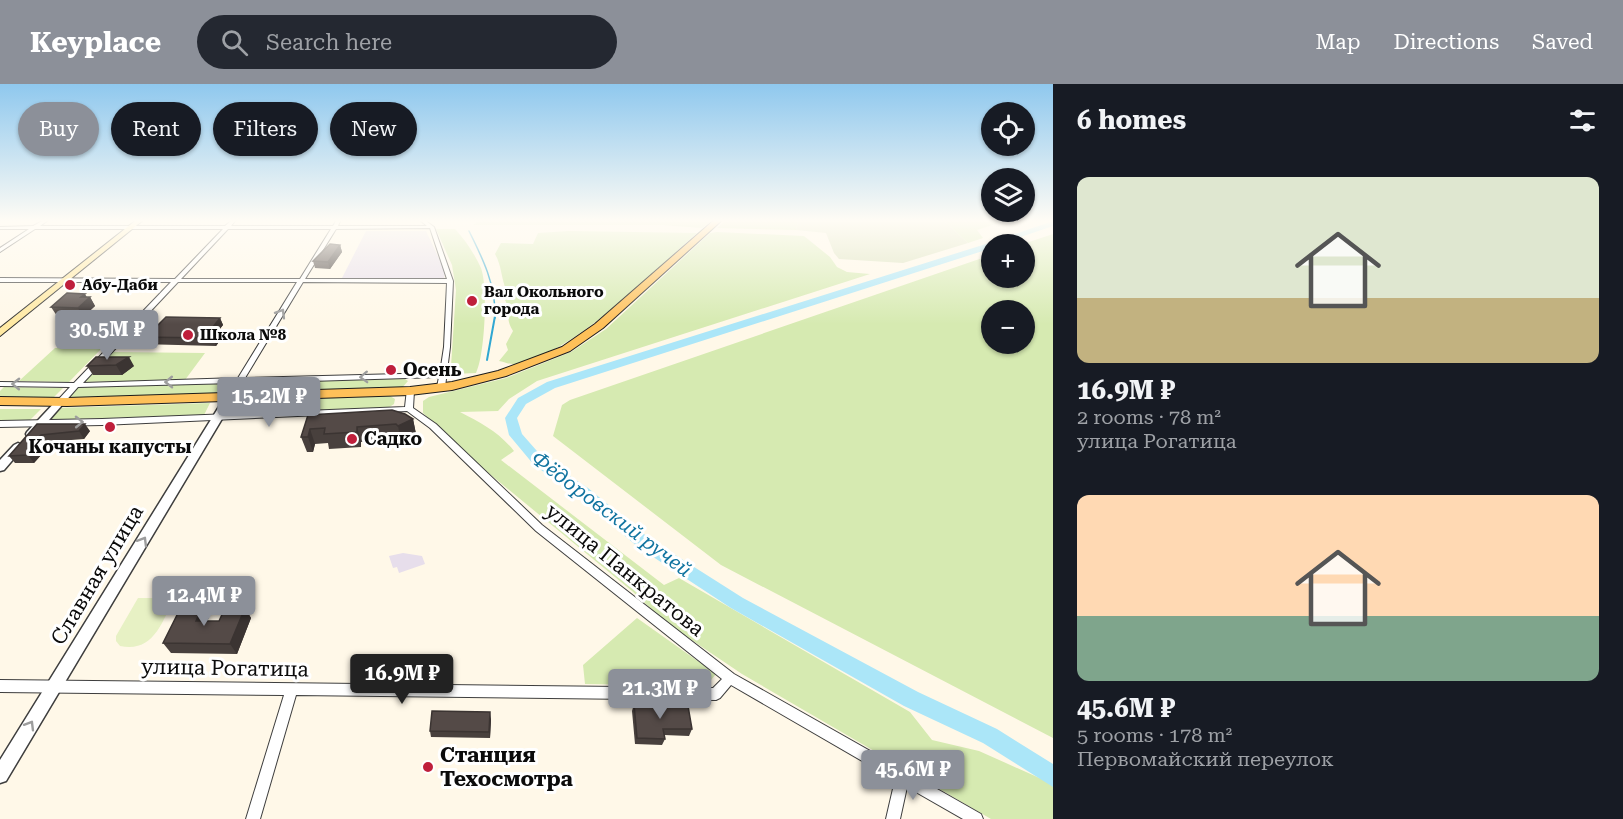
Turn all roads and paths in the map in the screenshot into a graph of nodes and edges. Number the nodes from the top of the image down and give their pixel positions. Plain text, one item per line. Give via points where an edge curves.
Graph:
1 (96, 255) edge
2 (201, 255) edge
3 (317, 255) edge
4 (441, 255) edge
5 (678, 255) edge
6 (0, 280) edge
7 (66, 280) junction
8 (301, 280) junction
9 (177, 281) junction
10 (450, 281) junction
11 (0, 333) edge
12 (443, 375) junction
13 (240, 380) junction
14 (0, 384) edge
15 (75, 385) junction
16 (441, 387) junction
17 (410, 391) junction
18 (230, 397) junction
19 (0, 401) edge
20 (60, 402) junction
21 (409, 409) junction
22 (218, 417) junction
23 (40, 423) junction
24 (0, 424) edge
25 (0, 467) edge
26 (730, 678) junction
27 (0, 686) edge
28 (54, 686) junction
29 (292, 689) junction
30 (0, 776) edge
31 (903, 776) junction
32 (253, 819) edge
33 (893, 819) edge
34 (976, 819) edge

1 - 7 main road
2 - 9 street
3 - 8 street
4 - 10 street
5 - 16 main road via 572,345 510,371
6 - 7 street
7 - 9 street
7 - 11 main road
8 - 9 street
8 - 10 street
13 -> 8 street
9 - 15 street
10 - 12 street
12 -> 13 street
12 - 16 street
13 -> 15 street
13 - 18 street
15 -> 14 street
15 - 20 street
16 - 17 main road
17 - 18 main road
17 - 21 street
18 - 20 main road
18 - 22 street, Славная улица
19 - 20 main road
20 - 23 street
21 - 22 street
21 - 26 street, улица Панкратова via 434,426 539,528
23 -> 22 street
28 -> 22 street, Славная улица
23 - 24 street
23 - 25 street
26 - 29 street, улица Рогатица via 717,694
26 - 31 street, улица Панкратова
27 - 28 street, улица Рогатица
28 - 29 street, улица Рогатица
30 -> 28 street, Славная улица
29 - 32 street
31 - 33 street
31 - 34 street, улица Панкратова

